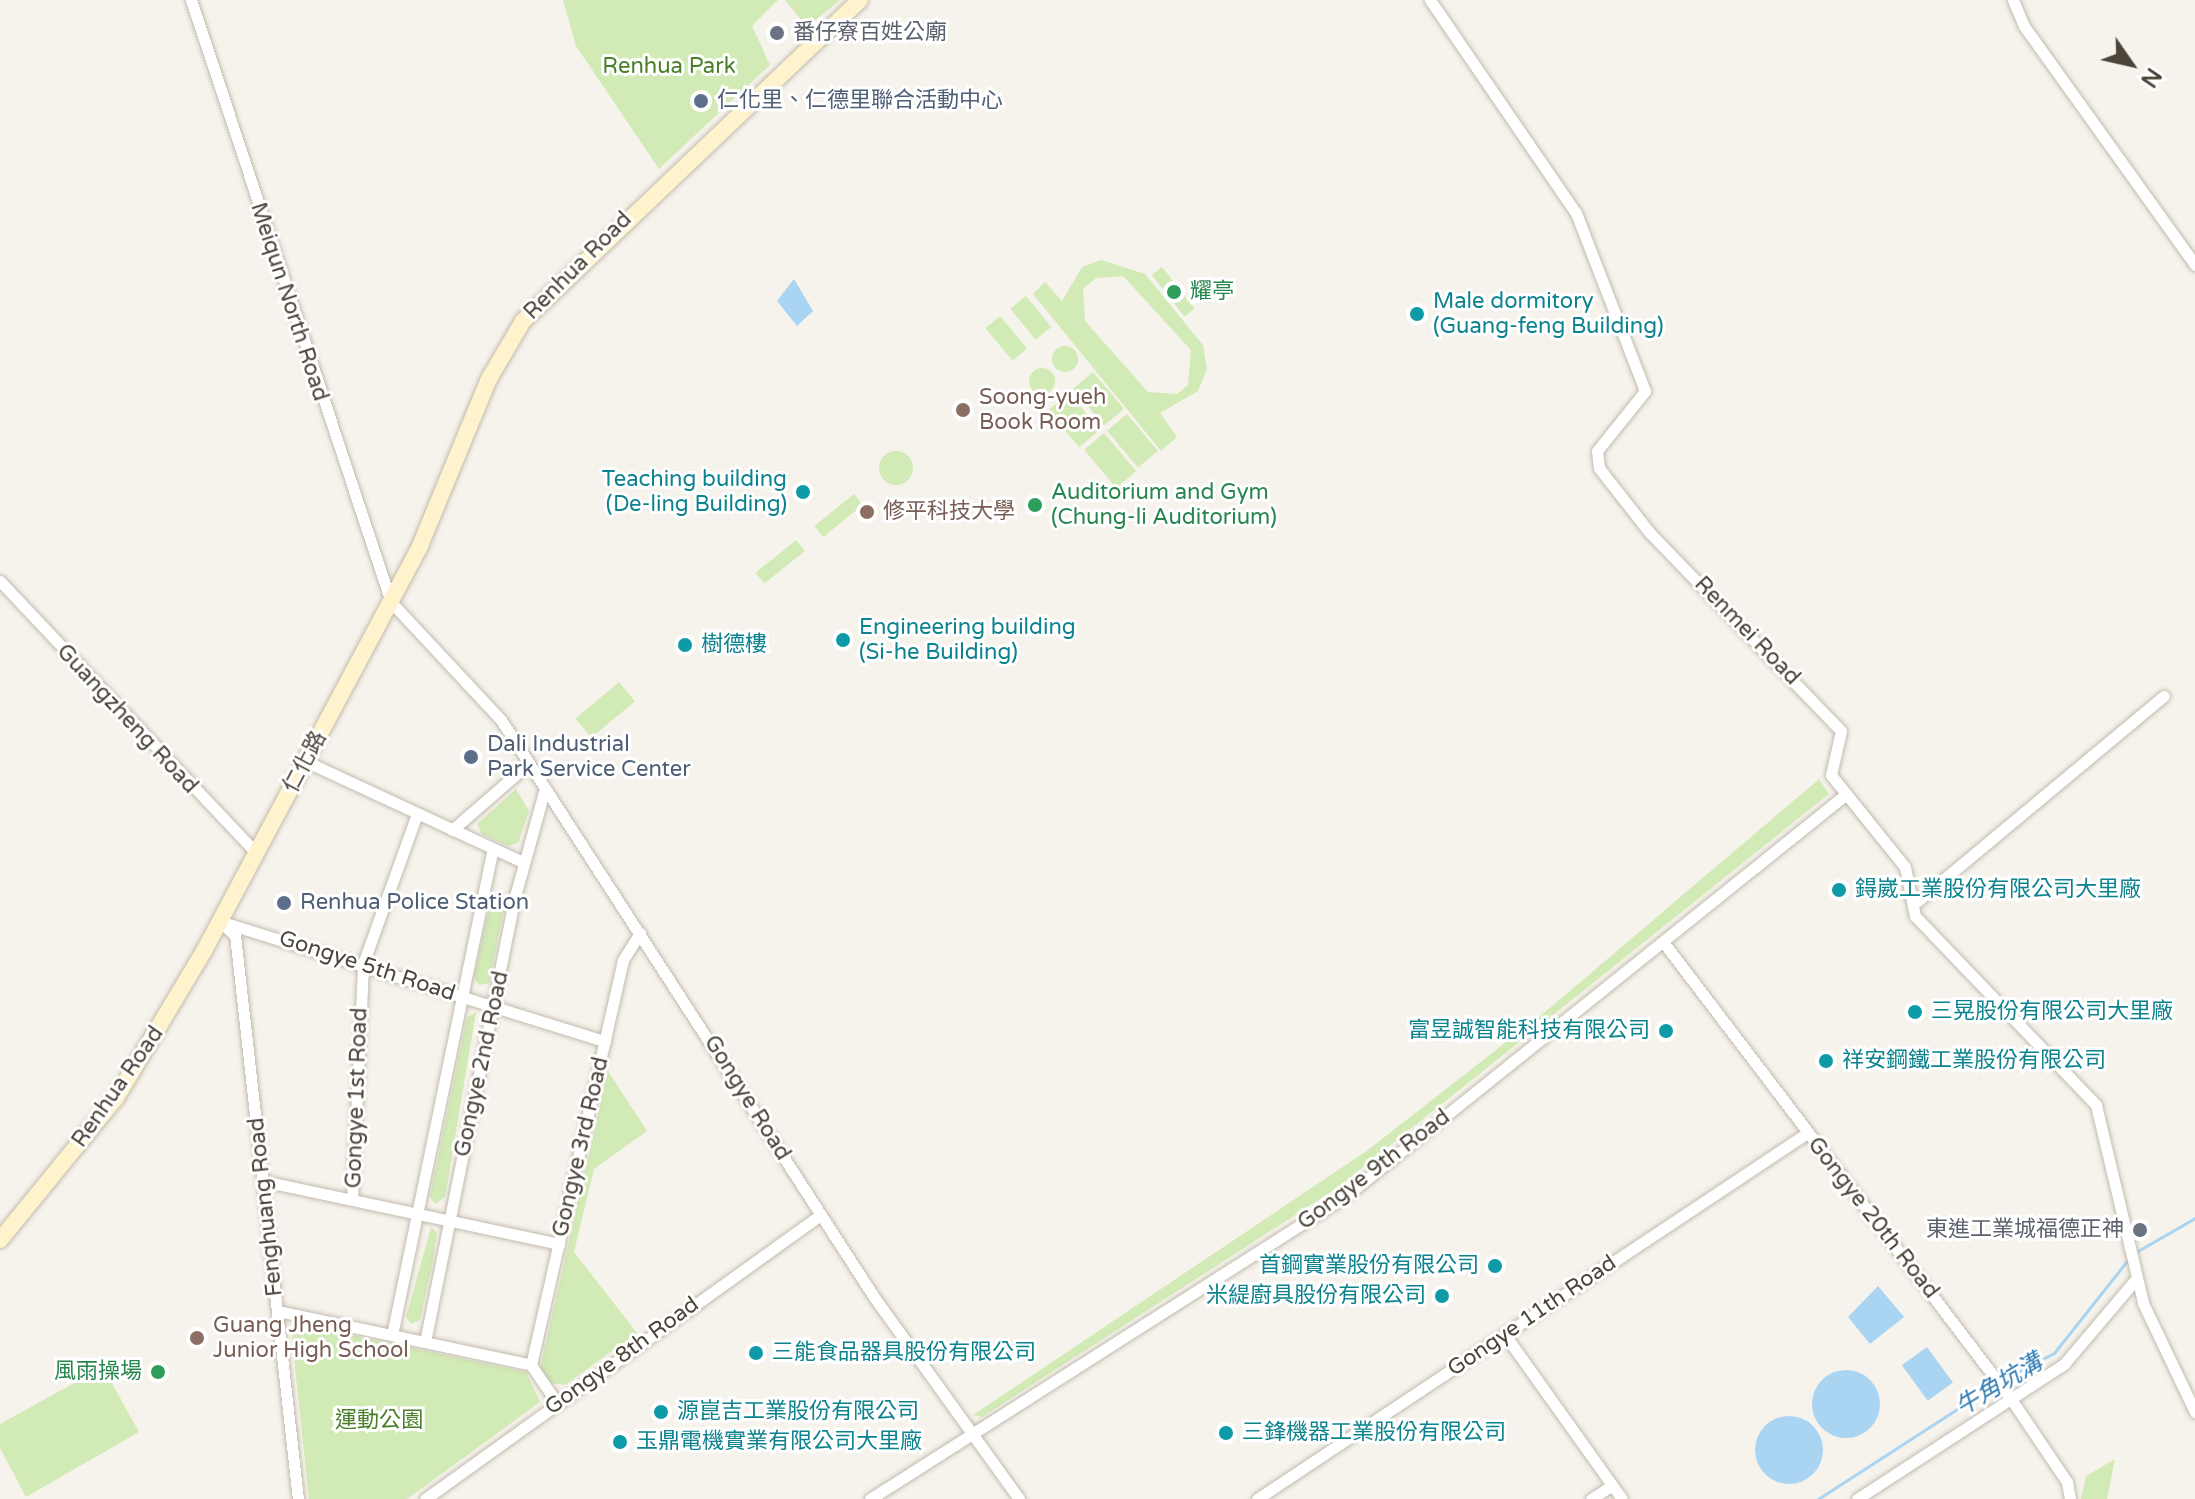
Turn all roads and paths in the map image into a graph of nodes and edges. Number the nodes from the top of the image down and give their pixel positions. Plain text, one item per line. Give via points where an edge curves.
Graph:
1 (191, 0) edge
2 (860, 0) edge
3 (1430, 0) edge
4 (2013, 0) edge
5 (2195, 265) edge
6 (0, 581) edge
7 (391, 602) junction
8 (2164, 696) dead end
9 (305, 761) junction
10 (529, 763) junction
11 (545, 788) junction
12 (1845, 795) junction
13 (417, 814) junction
14 (452, 830) junction
15 (492, 850) junction
16 (257, 854) junction
17 (523, 862) junction
18 (1914, 904) junction
19 (220, 922) junction
20 (640, 933) junction
21 (1664, 943) junction
22 (363, 964) junction
23 (462, 996) junction
24 (493, 1006) junction
25 (605, 1041) junction
26 (1807, 1133) junction
27 (263, 1181) junction
28 (352, 1200) junction
29 (417, 1214) junction
30 (820, 1215) junction
31 (449, 1221) junction
32 (0, 1240) edge
33 (559, 1244) junction
34 (2136, 1274) junction
35 (278, 1311) junction
36 (392, 1335) junction
37 (1505, 1335) junction
38 (425, 1342) junction
39 (531, 1365) junction
40 (2009, 1397) junction
41 (557, 1403) junction
42 (2195, 1412) edge
43 (972, 1438) junction
44 (1611, 1486) junction
45 (298, 1499) edge
46 (425, 1499) edge
47 (870, 1499) edge
48 (1019, 1499) edge
49 (1257, 1499) edge
50 (1591, 1499) edge
51 (1622, 1499) edge
52 (1857, 1499) edge
53 (2070, 1499) edge

1 - 7 street, Meiqun North Road
2 - 7 main road, Renhua Road via 523,321 489,379
3 - 12 street, Renmei Road via 1576,213 1645,391 1597,451 1599,468 1650,533 1841,731 1829,771
4 - 5 street via 2024,26
6 - 16 street, Guangzheng Road
7 - 9 main road, 仁化路
7 - 10 street, Gongye Road via 490,706
8 - 18 street
9 - 13 street
9 - 16 main road, 仁化路
10 - 11 street, Gongye Road
10 - 14 street
11 - 17 street, Gongye 2nd Road
11 - 20 street, Gongye Road
12 - 18 street, Renmei Road via 1905,867
12 - 21 street, Gongye 9th Road
13 - 14 street
13 - 22 street, Gongye 1st Road
14 - 15 street
15 - 17 street
15 - 23 street, Gongye 2nd Road
16 - 19 main road, 仁化路
17 - 24 street, Gongye 2nd Road
18 - 34 street, Renmei Road via 1915,916 2096,1105
19 - 22 street, Gongye 5th Road
19 - 27 street, Fenghuang Road via 235,935
19 - 32 main road, Renhua Road via 126,1083
20 - 25 street, Gongye 3rd Road via 623,960
20 - 30 street, Gongye Road
21 - 26 street, Gongye 20th Road
21 - 43 street, Gongye 9th Road via 1347,1195
22 - 23 street, Gongye 5th Road
22 - 28 street, Gongye 1st Road
23 - 24 street, Gongye 5th Road
23 - 29 street, Gongye 2nd Road
24 - 25 street, Gongye 5th Road
24 - 31 street, Gongye 2nd Road
25 - 33 street, Gongye 3rd Road
26 - 37 street, Gongye 11th Road
26 - 40 street, Gongye 20th Road
27 - 28 street
27 - 35 street, Fenghuang Road
28 - 29 street
29 - 31 street
29 - 36 street, Gongye 2nd Road
30 - 41 street, Gongye 8th Road
30 - 43 street, Gongye Road
31 - 33 street
31 - 38 street, Gongye 2nd Road
33 - 39 street, Gongye 3rd Road
34 - 40 street via 2078,1352
34 - 42 street, Renmei Road
35 - 36 street
35 - 45 street, Fenghuang Road
36 - 38 street
37 - 44 street
37 - 49 street, Gongye 11th Road
38 - 39 street
39 - 41 street
40 - 52 street
40 - 53 street, Gongye 20th Road via 2067,1482
41 - 46 street, Gongye 8th Road
43 - 47 street, Gongye 9th Road
43 - 48 street, Gongye Road
44 - 50 street
44 - 51 street

